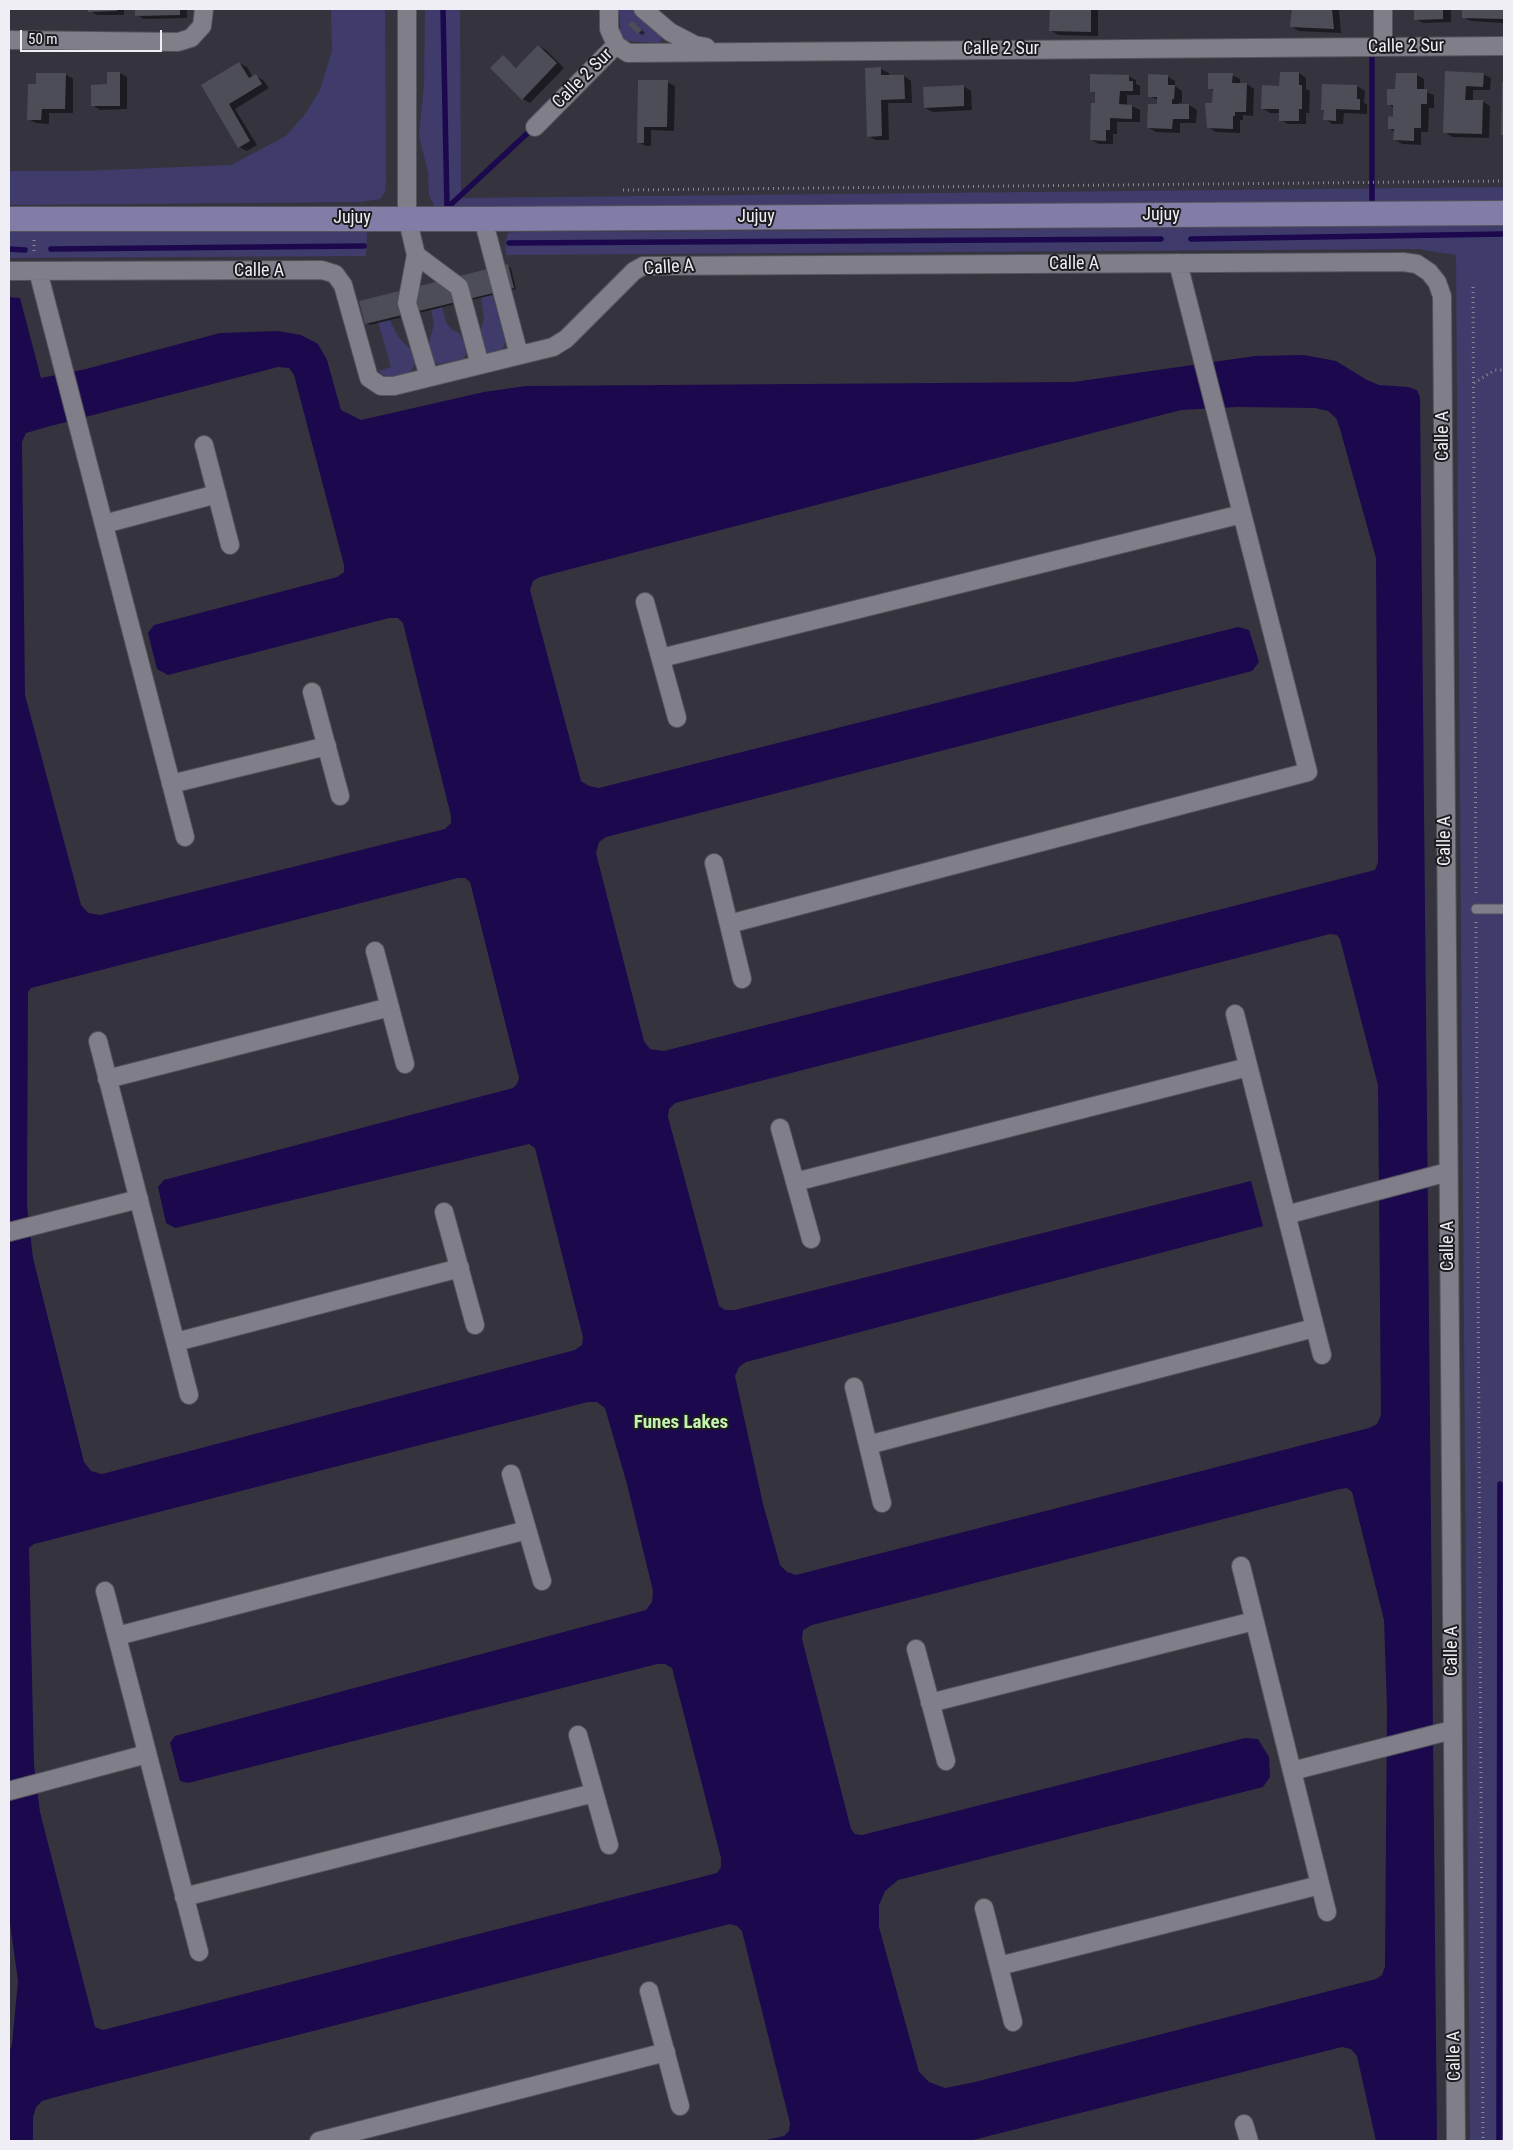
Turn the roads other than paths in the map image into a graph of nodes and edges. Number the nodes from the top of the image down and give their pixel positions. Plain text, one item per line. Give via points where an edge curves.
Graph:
1 (204, 9) edge
2 (407, 9) edge
3 (609, 9) edge
4 (643, 9) edge
5 (1383, 9) edge
6 (9, 40) edge
7 (616, 45) junction
8 (1504, 46) edge
9 (1383, 47) junction
10 (724, 51) junction
11 (535, 127) dead end
12 (1504, 213) edge
13 (407, 217) junction
14 (9, 219) edge
15 (483, 219) junction
16 (416, 255) junction
17 (1178, 263) junction
18 (9, 271) edge
19 (38, 271) junction
20 (519, 355) junction
21 (480, 365) junction
22 (429, 377) junction
23 (204, 445) dead end
24 (217, 494) junction
25 (1242, 514) junction
26 (104, 524) junction
27 (230, 545) dead end
28 (646, 602) dead end
29 (661, 658) junction
30 (312, 692) dead end
31 (677, 718) dead end
32 (327, 746) junction
33 (171, 784) junction
34 (340, 796) dead end
35 (185, 837) dead end
36 (714, 863) dead end
37 (1476, 909) road end
38 (1504, 909) edge
39 (729, 924) junction
40 (375, 951) dead end
41 (742, 979) dead end
42 (390, 1007) junction
43 (1235, 1014) dead end
44 (98, 1041) dead end
45 (405, 1064) dead end
46 (1248, 1067) junction
47 (108, 1078) junction
48 (780, 1128) dead end
49 (1448, 1172) junction
50 (796, 1182) junction
51 (139, 1199) junction
52 (444, 1212) dead end
53 (1286, 1215) junction
54 (9, 1232) edge
55 (811, 1240) dead end
56 (460, 1268) junction
57 (475, 1325) dead end
58 (1314, 1328) junction
59 (176, 1342) junction
60 (1322, 1355) dead end
61 (854, 1387) dead end
62 (189, 1395) dead end
63 (868, 1445) junction
64 (511, 1474) dead end
65 (882, 1504) dead end
66 (527, 1530) junction
67 (1241, 1566) dead end
68 (542, 1581) dead end
69 (105, 1591) dead end
70 (1254, 1621) junction
71 (117, 1636) junction
72 (916, 1649) dead end
73 (930, 1703) junction
74 (1452, 1730) junction
75 (578, 1735) dead end
76 (147, 1754) junction
77 (946, 1760) dead end
78 (1292, 1771) junction
79 (9, 1791) edge
80 (594, 1793) junction
81 (609, 1845) dead end
82 (1320, 1885) junction
83 (184, 1897) junction
84 (984, 1908) dead end
85 (1327, 1912) dead end
86 (198, 1952) dead end
87 (999, 1966) junction
88 (649, 1991) dead end
89 (1013, 2022) dead end
90 (666, 2052) junction
91 (680, 2106) dead end
92 (1244, 2124) dead end
93 (319, 2141) edge
94 (1249, 2141) edge
95 (1456, 2141) edge

1 - 6 street via 202,26 191,38 178,42
2 - 13 street
3 - 7 street via 609,30
4 - 10 street via 670,32 695,45
5 - 9 street
7 - 10 street, Calle 2 Sur via 628,52
7 - 11 street, Calle 2 Sur
8 - 9 street, Calle 2 Sur
9 - 10 street, Calle 2 Sur
12 - 15 street, Jujuy
13 - 14 street, Jujuy
13 - 15 street, Jujuy
13 - 16 street
15 - 20 street
16 - 21 street via 459,287
16 - 22 street via 407,303
17 - 20 street, Calle A via 643,266 634,271 566,339 553,347
17 - 25 street
17 - 49 street, Calle A via 1403,262 1417,264 1428,272 1437,282 1442,296
18 - 19 street, Calle A
19 - 22 street, Calle A via 322,270 335,274 343,285 369,378 381,386 394,386
19 - 26 street
20 - 21 street, Calle A
21 - 22 street, Calle A
23 - 24 street
24 - 26 street
24 - 27 street
25 - 29 street
25 - 39 street via 1308,772
26 - 33 street
28 - 29 street
29 - 31 street
30 - 32 street
32 - 33 street
32 - 34 street
33 - 35 street
36 - 39 street
37 - 38 lane
39 - 41 street
40 - 42 street
42 - 45 street
42 - 47 street
43 - 46 street
44 - 47 street
46 - 50 street
46 - 53 street
47 - 51 street
48 - 50 street
49 - 53 street
49 - 74 street, Calle A
50 - 55 street
51 - 54 street
51 - 59 street
52 - 56 street
53 - 58 street
56 - 57 street
56 - 59 street
58 - 60 street
58 - 63 street
59 - 62 street
61 - 63 street
63 - 65 street
64 - 66 street
66 - 68 street
66 - 71 street
67 - 70 street
69 - 71 street
70 - 73 street
70 - 78 street
71 - 76 street
72 - 73 street
73 - 77 street
74 - 78 street
74 - 95 street, Calle A
75 - 80 street
76 - 79 street
76 - 83 street
78 - 82 street
80 - 81 street
80 - 83 street
82 - 85 street
82 - 87 street
83 - 86 street
84 - 87 street
87 - 89 street
88 - 90 street
90 - 91 street
90 - 93 street
92 - 94 street

